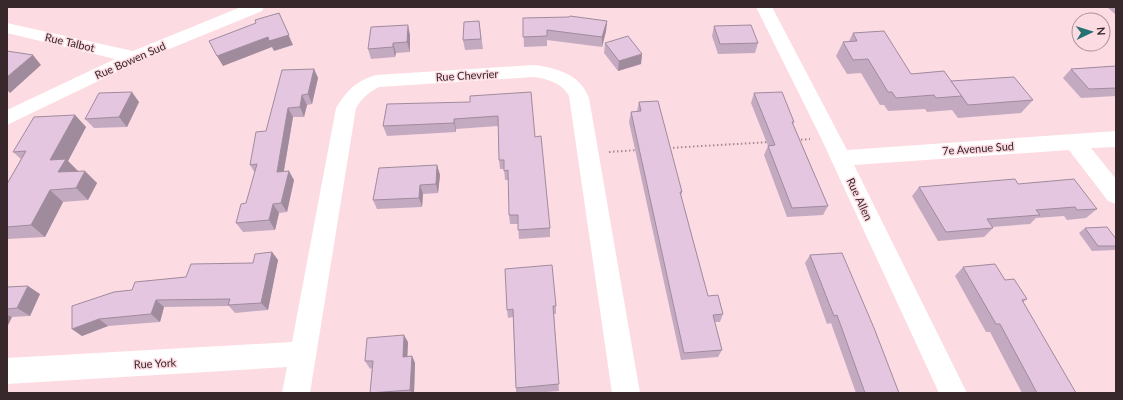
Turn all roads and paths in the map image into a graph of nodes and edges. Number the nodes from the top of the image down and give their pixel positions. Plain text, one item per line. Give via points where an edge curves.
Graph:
1 (256, 7) edge
2 (764, 7) edge
3 (7, 28) edge
4 (134, 57) junction
5 (7, 118) edge
6 (831, 138) junction
7 (1116, 139) edge
8 (792, 141) edge
9 (776, 142) edge
10 (1074, 142) junction
11 (667, 148) edge
12 (643, 150) edge
13 (589, 153) junction
14 (840, 158) junction
15 (1116, 195) edge
16 (303, 354) junction
17 (7, 371) edge
18 (296, 393) edge
19 (626, 393) edge
20 (953, 393) edge

1 - 4 street, Rue Bowen Sud
2 - 6 street, Rue Allen
3 - 4 street, Rue Talbot
4 - 5 street, Rue Bowen Sud
6 - 8 path
6 - 14 street, Rue Allen
7 - 10 street, 7e Avenue Sud
9 - 11 path
10 - 14 street, 7e Avenue Sud
10 - 15 street
12 - 13 path
13 - 16 street, Rue Chevrier via 576,90 552,74 534,71 392,79 364,86 352,96 346,108
13 - 19 street, Rue Chevrier
14 - 20 street, Rue Allen
16 - 17 street, Rue York
16 - 18 street, Rue Chevrier

